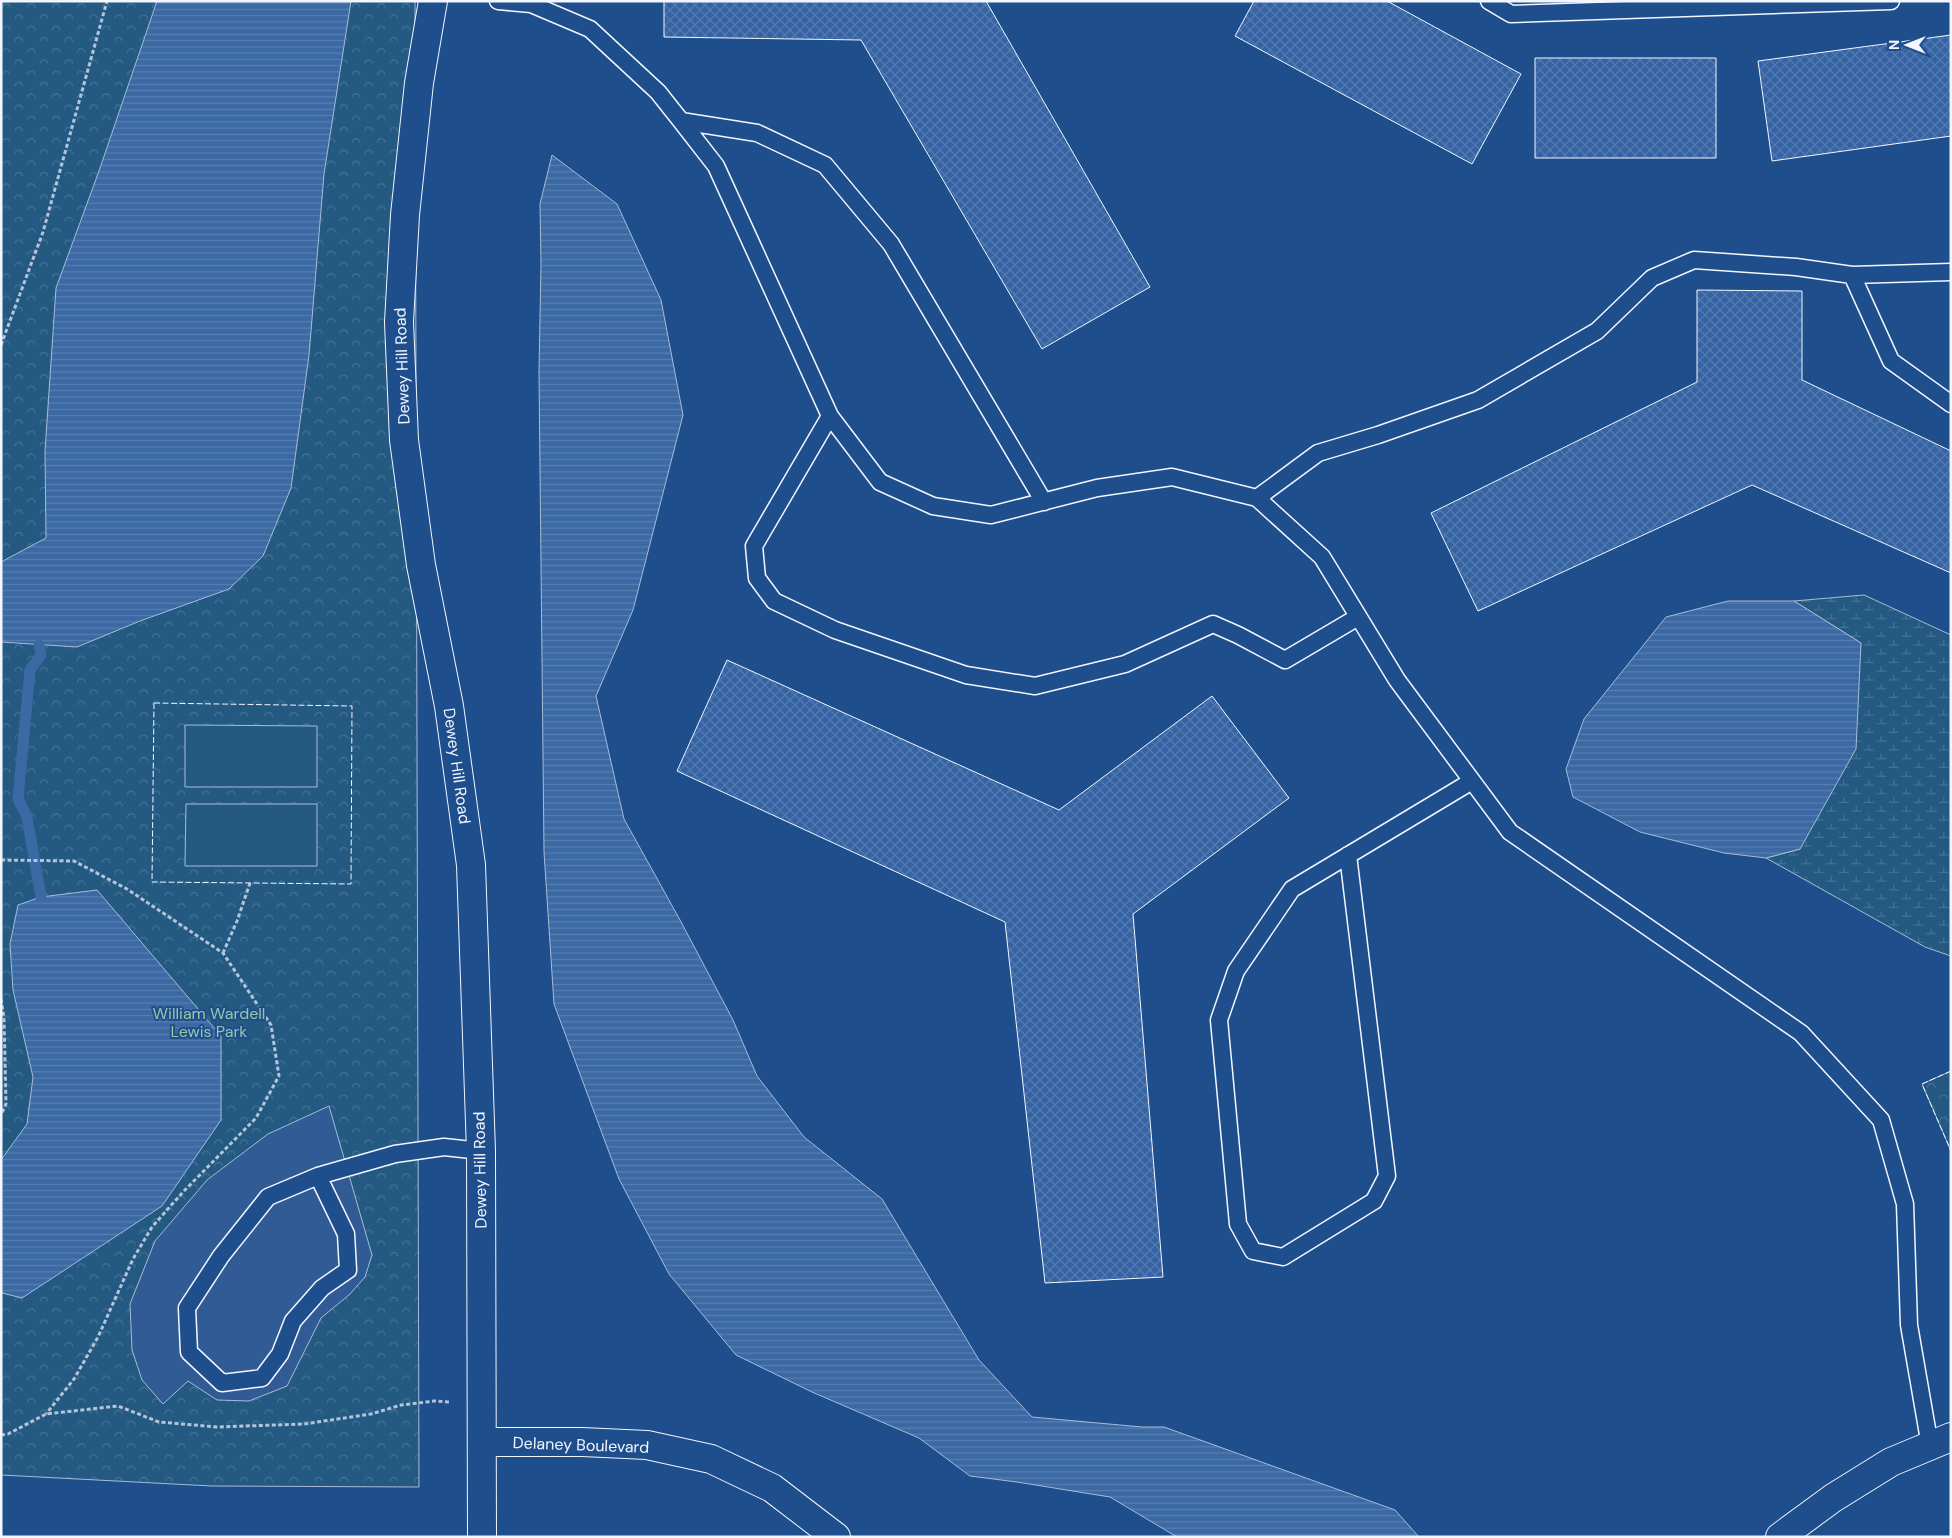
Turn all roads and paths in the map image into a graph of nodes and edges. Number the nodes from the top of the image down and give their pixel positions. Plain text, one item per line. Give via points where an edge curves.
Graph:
1 (106, 1) edge
2 (433, 1) edge
3 (498, 1) edge
4 (1489, 1) edge
5 (1891, 1) edge
6 (560, 8) edge
7 (681, 121) junction
8 (1951, 272) edge
9 (1852, 275) junction
10 (1, 345) edge
11 (1951, 404) edge
12 (830, 416) junction
13 (1256, 498) junction
14 (1044, 502) junction
15 (1358, 617) junction
16 (1472, 780) junction
17 (1348, 855) junction
18 (1, 860) edge
19 (250, 883) dead end
20 (223, 953) junction
21 (1, 999) edge
22 (1, 1115) edge
23 (481, 1151) junction
24 (318, 1176) junction
25 (480, 1405) junction
26 (46, 1414) junction
27 (1, 1435) edge
28 (482, 1442) junction
29 (1940, 1442) edge
30 (482, 1537) edge
31 (836, 1537) edge
32 (1780, 1537) edge

1 - 10 path via 43,232
2 - 23 street, Dewey Hill Road via 417,101 405,215 399,332 406,449 421,565 449,706 471,865
3 - 6 lane
4 - 5 lane via 1511,14
6 - 7 lane via 590,29 658,92
7 - 12 lane via 716,166
7 - 14 lane via 757,133 825,165 891,244
8 - 9 lane
9 - 11 lane via 1891,361
9 - 13 lane via 1796,267 1694,260 1652,278 1597,330 1478,400 1318,453
12 - 14 lane via 880,482 933,506 991,515
12 - 15 lane via 754,546 757,578 774,601 835,630 966,675 1035,686 1126,664 1213,624 1285,660
13 - 14 lane via 1172,478 1097,488
13 - 15 lane via 1322,557
15 - 16 lane via 1397,680
16 - 17 lane
16 - 29 lane via 1510,832 1801,1033 1882,1120 1905,1204 1909,1325
17 - 17 lane via 1292,888 1236,971 1219,1020 1238,1224 1254,1251 1283,1257 1374,1201 1387,1176
18 - 20 path via 74,861 127,888
19 - 20 path
20 - 26 path via 271,1025 279,1076 256,1118 152,1227 98,1337
21 - 22 path via 6,1104
23 - 24 lane via 444,1147 395,1154
23 - 25 street, Dewey Hill Road
24 - 24 lane via 268,1197 221,1256 187,1308 189,1352 222,1383 262,1378 280,1354 293,1321 322,1288 348,1270 346,1234
25 - 26 path via 435,1400 304,1424 217,1427 159,1422 118,1406
25 - 28 street, Dewey Hill Road
26 - 27 path
28 - 30 street, Dewey Hill Road
28 - 31 street, Delaney Boulevard via 647,1445 712,1459 772,1488
29 - 32 street via 1891,1462 1833,1498

